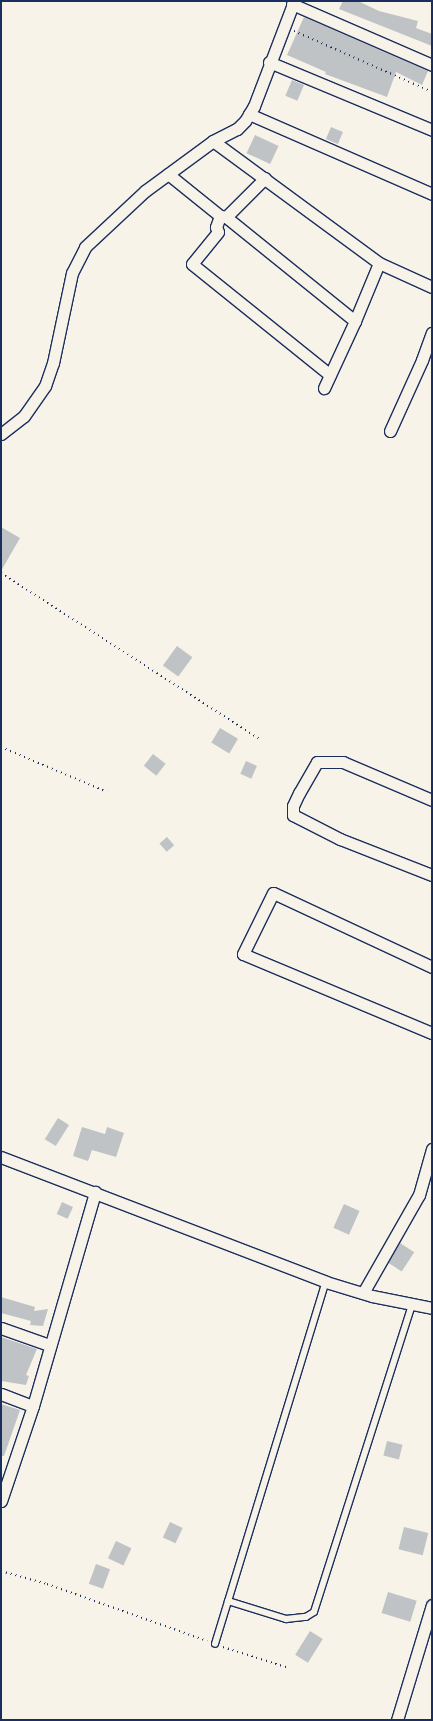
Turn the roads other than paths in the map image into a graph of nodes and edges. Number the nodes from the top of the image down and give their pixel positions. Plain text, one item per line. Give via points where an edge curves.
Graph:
1 (293, 3) edge
2 (269, 62) junction
3 (432, 65) edge
4 (249, 114) junction
5 (432, 130) edge
6 (213, 141) junction
7 (168, 174) junction
8 (265, 178) junction
9 (432, 194) edge
10 (223, 216) junction
11 (379, 263) junction
12 (432, 287) edge
13 (355, 320) junction
14 (432, 333) edge
15 (330, 375) junction
16 (324, 388) dead end
17 (390, 431) dead end
18 (1, 434) edge
19 (432, 800) edge
20 (432, 875) edge
21 (432, 967) edge
22 (432, 1033) edge
23 (432, 1149) edge
24 (1, 1157) edge
25 (95, 1192) junction
26 (326, 1282) junction
27 (367, 1295) junction
28 (412, 1305) junction
29 (432, 1308) edge
30 (1, 1328) edge
31 (49, 1345) junction
32 (1, 1394) edge
33 (33, 1406) junction
34 (7, 1464) edge
35 (1, 1501) edge
36 (228, 1601) junction
37 (432, 1605) edge
38 (215, 1644) road end
39 (397, 1720) edge

1 - 2 street
1 - 3 street
2 - 4 street
2 - 5 street
4 - 6 street via 237,129
4 - 9 street
6 - 7 street
6 - 8 street
7 - 10 street
7 - 18 street via 145,191 79,256 45,386 24,416
8 - 10 street
8 - 11 street
10 - 13 street
10 - 15 street via 216,226 218,232 192,264
11 - 12 street
11 - 13 street
13 - 15 street
14 - 17 street
15 - 16 street
19 - 20 street via 343,762 317,762 293,806 293,815 340,839
21 - 22 street via 273,893 243,954
23 - 27 street via 419,1195
24 - 25 street
25 - 26 street
25 - 31 street
26 - 27 street
26 - 36 lane
27 - 28 street
28 - 29 street
28 - 36 lane via 314,1612 306,1617 286,1619
30 - 31 street
31 - 33 street
32 - 33 street
33 - 34 street
34 - 35 street
36 - 38 lane
37 - 39 street

